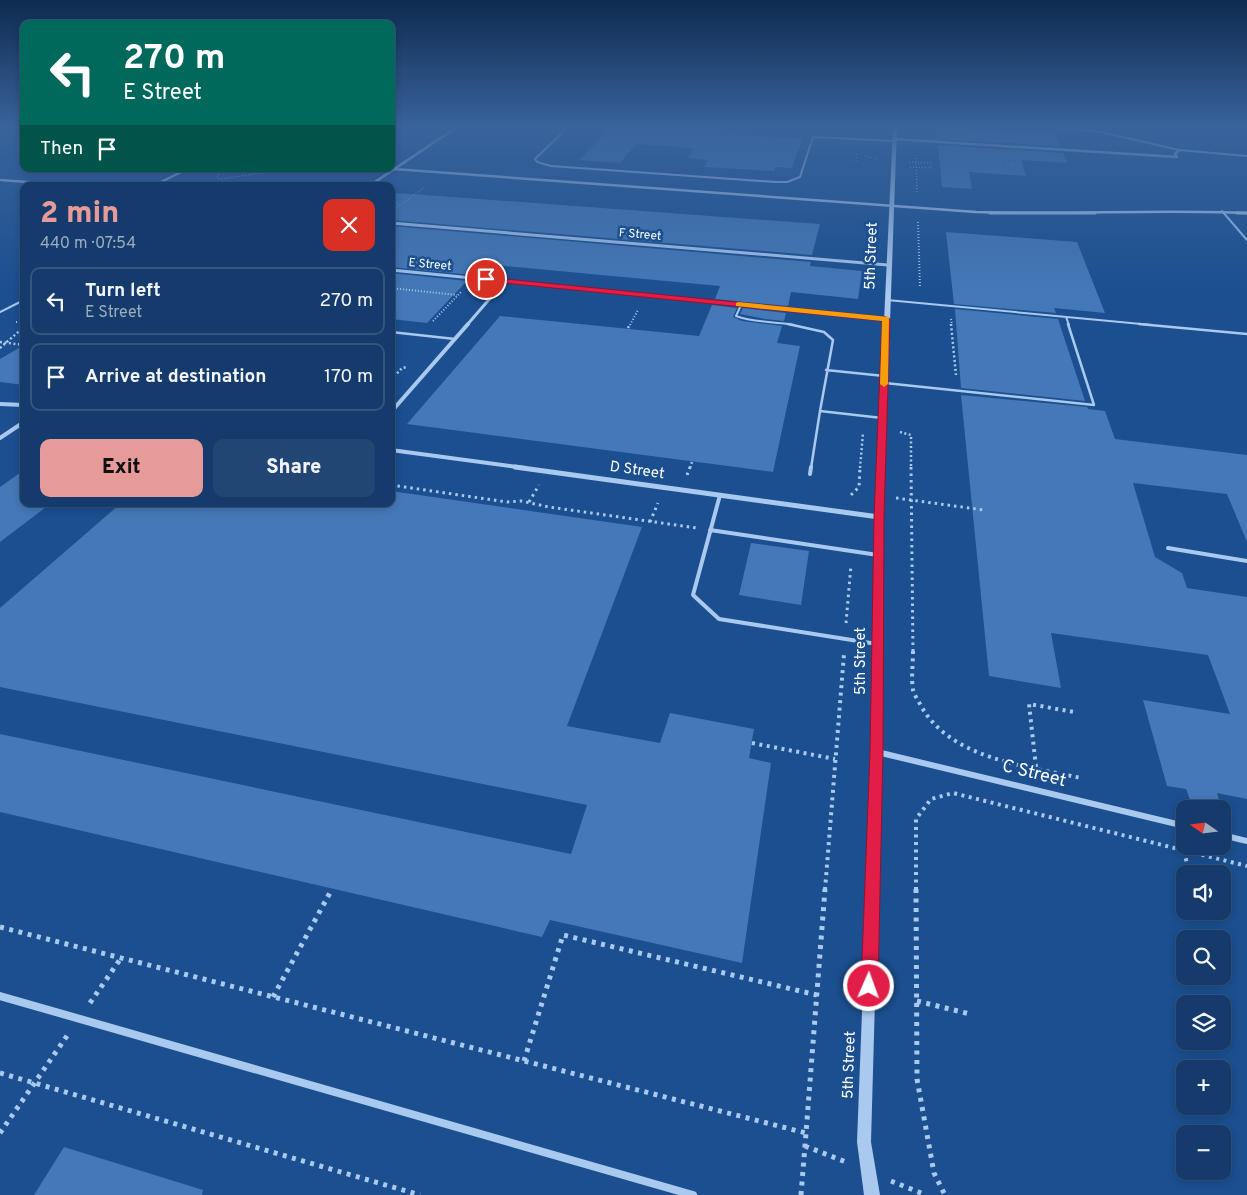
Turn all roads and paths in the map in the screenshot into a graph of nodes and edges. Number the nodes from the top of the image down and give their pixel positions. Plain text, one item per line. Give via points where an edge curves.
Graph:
1 (579, 183) edge
2 (892, 183) edge
3 (428, 185) dead end
4 (395, 203) edge
5 (400, 204) junction
6 (891, 206) junction
7 (395, 208) edge
8 (1222, 211) junction
9 (1247, 213) edge
10 (395, 223) edge
11 (1247, 240) edge
12 (888, 265) junction
13 (395, 270) edge
14 (506, 281) junction
15 (395, 288) edge
16 (465, 288) dead end
17 (458, 295) junction
18 (887, 300) junction
19 (20, 302) edge
20 (741, 305) junction
21 (0, 312) edge
22 (1066, 317) junction
23 (943, 318) dead end
24 (886, 319) junction
25 (20, 330) edge
26 (395, 332) edge
27 (1247, 334) edge
28 (420, 335) junction
29 (455, 339) junction
30 (0, 342) edge
31 (6, 342) junction
32 (20, 344) edge
33 (0, 348) edge
34 (411, 363) dead end
35 (826, 370) junction
36 (395, 376) edge
37 (884, 379) junction
38 (957, 384) dead end
39 (0, 404) edge
40 (20, 405) edge
41 (395, 407) edge
42 (820, 411) junction
43 (864, 416) junction
44 (882, 418) junction
45 (900, 424) dead end
46 (20, 425) edge
47 (0, 438) edge
48 (395, 451) edge
49 (692, 462) dead end
50 (810, 474) dead end
51 (686, 478) dead end
52 (395, 486) edge
53 (855, 493) junction
54 (720, 495) junction
55 (847, 496) dead end
56 (879, 496) junction
57 (912, 500) junction
58 (658, 502) dead end
59 (984, 510) dead end
60 (879, 517) junction
61 (650, 522) junction
62 (711, 529) junction
63 (1168, 548) dead end
64 (852, 552) junction
65 (878, 555) junction
66 (1247, 561) edge
67 (845, 640) junction
68 (877, 644) junction
69 (1074, 712) dead end
70 (752, 743) dead end
71 (877, 752) junction
72 (835, 759) junction
73 (1036, 767) junction
74 (1081, 778) dead end
75 (1176, 824) edge
76 (1231, 837) edge
77 (1247, 841) edge
78 (1176, 849) edge
79 (1201, 855) edge
80 (1247, 866) edge
81 (332, 889) dead end
82 (0, 927) edge
83 (121, 958) junction
84 (817, 995) junction
85 (0, 996) edge
86 (273, 997) junction
87 (917, 1001) junction
88 (970, 1014) dead end
89 (80, 1018) junction
90 (524, 1061) junction
91 (0, 1073) edge
92 (35, 1083) junction
93 (0, 1133) edge
94 (806, 1133) junction
95 (420, 1195) edge
96 (693, 1195) edge
97 (801, 1195) edge
98 (872, 1195) edge
99 (945, 1195) edge

1 - 6 street
2 - 6 street, 5th Street
3 - 5 path
4 - 5 path
5 - 7 path
6 - 8 street via 1025,214
6 - 12 street, 5th Street
8 - 9 street
8 - 11 lane
10 - 12 street, F Street
12 - 18 street, 5th Street
13 - 14 street, E Street
14 - 20 street, E Street
14 - 29 street
15 - 17 path
16 - 17 path
17 - 28 path
18 - 22 lane
18 - 24 street, 5th Street
19 - 21 lane
20 - 24 street, E Street
20 - 35 lane via 736,316 746,320 780,322 824,332 833,340
22 - 27 lane
22 - 37 lane via 1094,405
23 - 38 path via 951,318
24 - 37 street, 5th Street
25 - 31 path
26 - 28 lane
28 - 29 lane
29 - 41 street
30 - 31 path
31 - 32 path
31 - 33 path
34 - 36 path
35 - 37 lane
35 - 42 lane
37 - 44 street, 5th Street
39 - 40 street
42 - 43 lane
42 - 50 lane
43 - 44 lane
43 - 53 path via 859,486
44 - 56 street, 5th Street
45 - 57 path via 900,433 911,435
46 - 47 street
48 - 54 street, D Street
49 - 51 path
52 - 61 path via 507,502 521,501
53 - 55 path
53 - 56 path
54 - 60 street, D Street
54 - 62 lane
56 - 57 path
56 - 60 street, 5th Street
57 - 59 path
57 - 73 path via 913,691 919,707 932,725 965,747 983,755
58 - 61 path
60 - 65 street, 5th Street
61 - 62 path
62 - 64 lane
62 - 67 lane via 693,595 719,619
63 - 66 lane
64 - 65 lane
64 - 67 path
65 - 68 street, 5th Street
67 - 68 lane
67 - 72 path
68 - 71 street, 5th Street
69 - 73 path via 1028,704
70 - 72 path
71 - 75 street, C Street
71 - 98 street, 5th Street via 864,1142
72 - 84 path
73 - 74 path
76 - 77 street
78 - 87 path via 953,793 931,799 916,819
79 - 80 path
81 - 86 path
82 - 83 path
83 - 86 path
83 - 89 path
84 - 90 path via 563,934
84 - 94 path
85 - 89 street
86 - 90 path
87 - 88 path
87 - 99 path via 918,1079 934,1172
89 - 92 path
89 - 96 street
90 - 94 path
91 - 92 path
92 - 93 path
92 - 95 path
94 - 97 path

